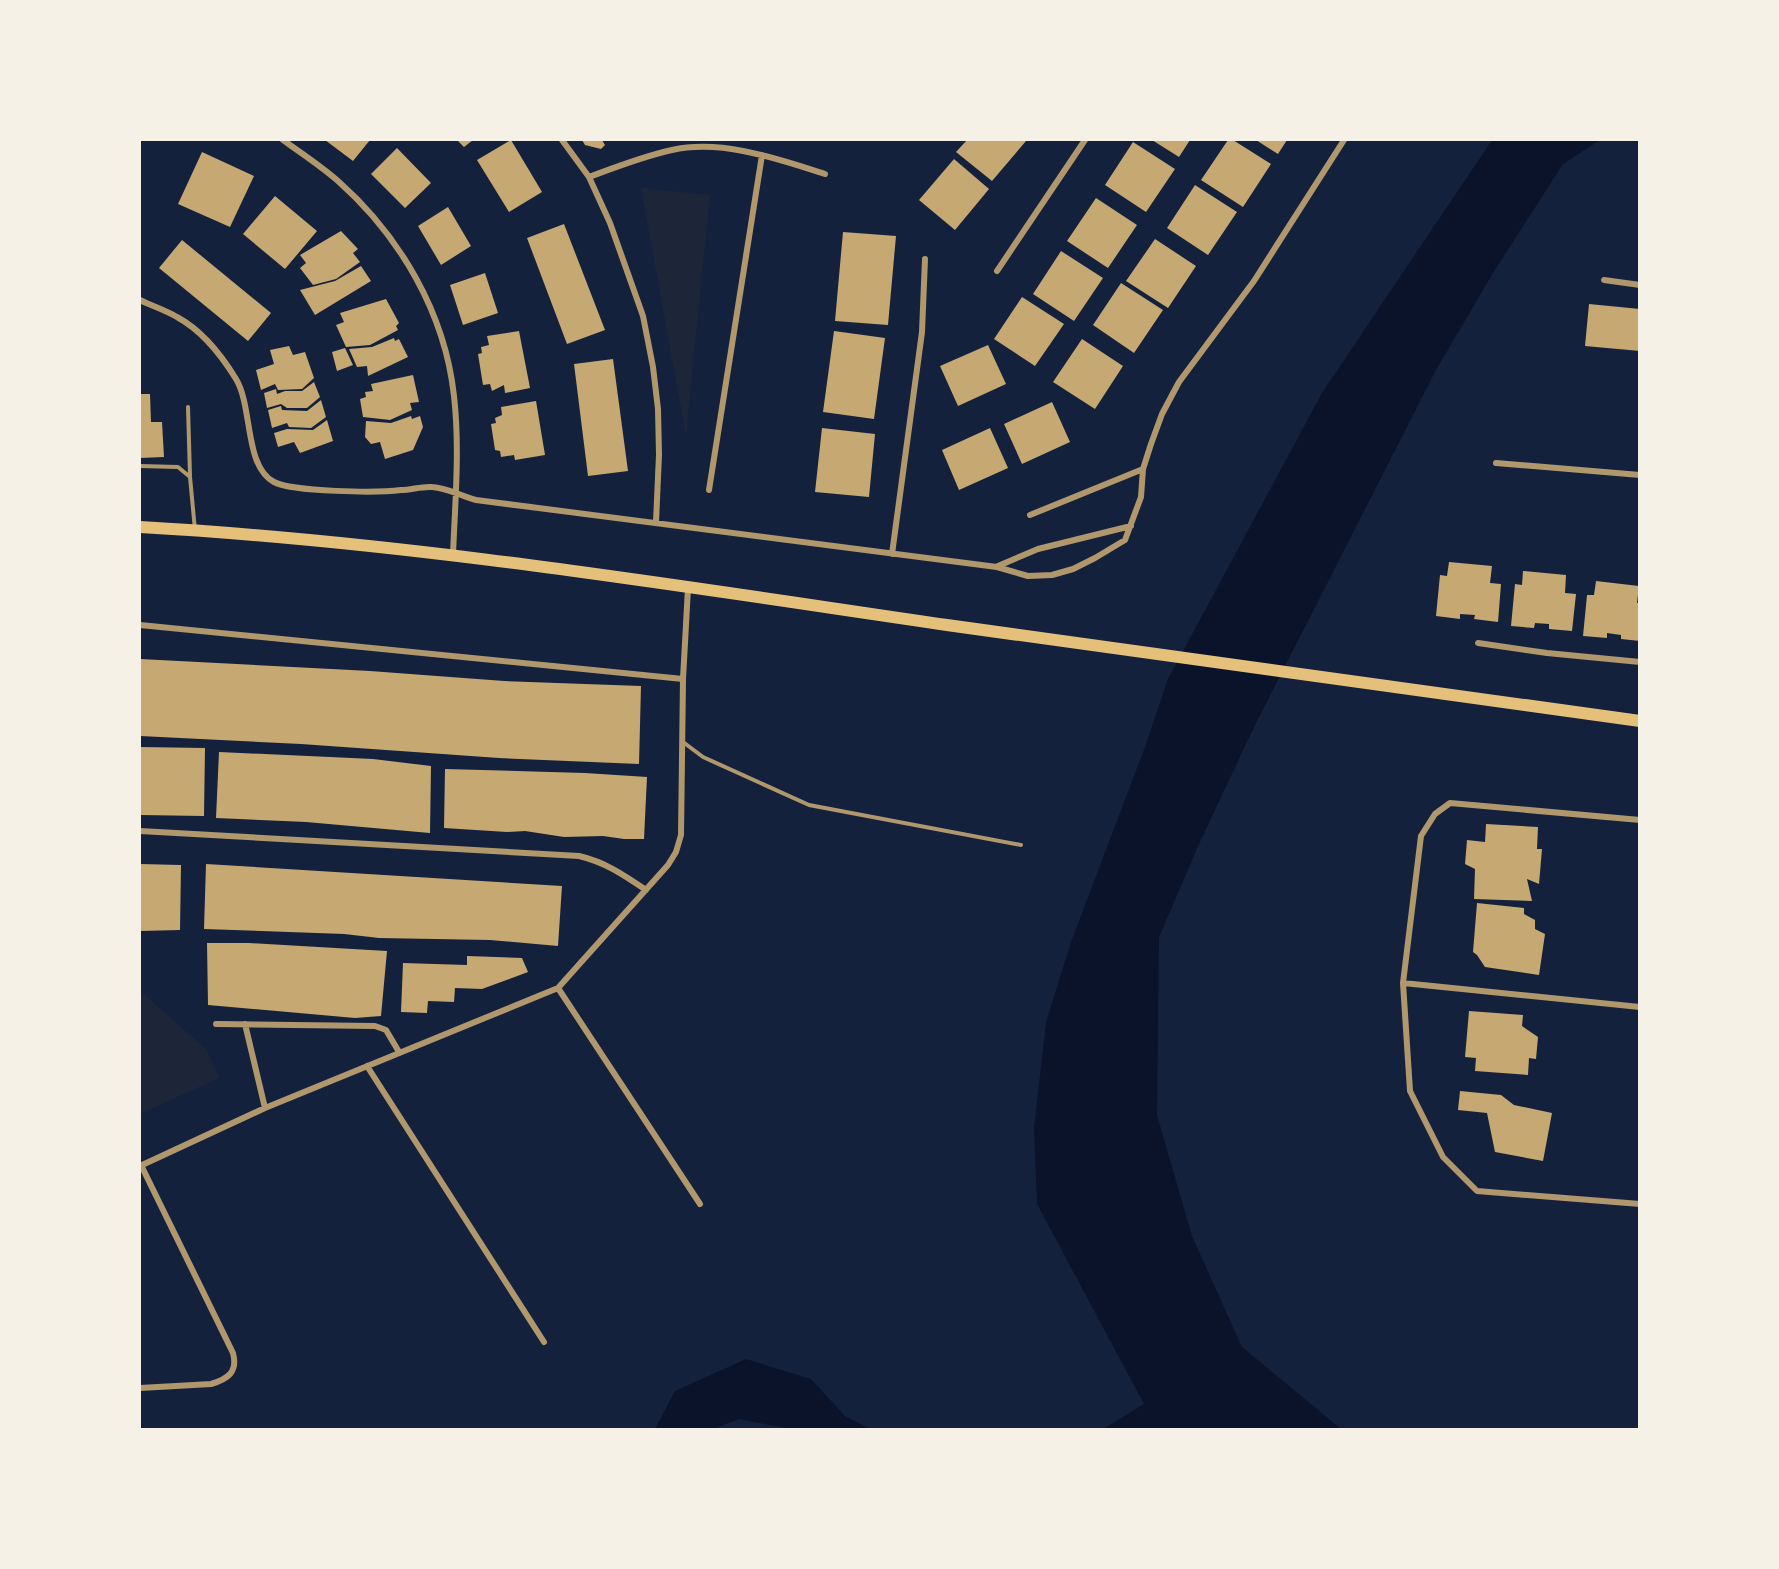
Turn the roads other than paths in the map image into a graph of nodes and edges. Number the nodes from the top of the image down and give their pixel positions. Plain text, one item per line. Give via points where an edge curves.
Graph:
1 (283, 140) edge
2 (562, 140) edge
3 (1085, 140) edge
4 (1344, 140) edge
5 (762, 155) junction
6 (825, 174) dead end
7 (589, 177) junction
8 (925, 259) dead end
9 (997, 271) dead end
10 (1604, 280) dead end
11 (1640, 285) edge
12 (140, 300) edge
13 (188, 407) dead end
14 (1496, 463) dead end
15 (140, 466) edge
16 (1143, 469) junction
17 (1640, 475) edge
18 (190, 477) junction
19 (709, 490) dead end
20 (456, 493) junction
21 (1030, 515) dead end
22 (656, 522) junction
23 (1131, 526) junction
24 (140, 527) edge
25 (195, 530) junction
26 (892, 554) junction
27 (453, 555) junction
28 (997, 567) junction
29 (688, 587) junction
30 (140, 625) edge
31 (1478, 643) dead end
32 (1640, 662) edge
33 (683, 679) junction
34 (1640, 721) edge
35 (682, 741) junction
36 (1640, 820) edge
37 (140, 831) edge
38 (1021, 845) dead end
39 (646, 890) junction
40 (1404, 983) junction
41 (558, 988) junction
42 (1640, 1007) edge
43 (216, 1024) dead end
44 (244, 1024) junction
45 (399, 1052) junction
46 (367, 1066) junction
47 (265, 1108) junction
48 (140, 1166) edge
49 (700, 1204) dead end
50 (1640, 1204) edge
51 (543, 1342) dead end
52 (140, 1388) edge

1 - 20 street via 338,181 381,227 431,307 454,395
2 - 7 street
3 - 9 street
4 - 16 street via 1254,281 1179,382 1162,414
5 - 6 street
5 - 7 street via 710,148 674,149
5 - 19 street
7 - 22 street via 644,316 654,367 659,455
8 - 26 street via 922,332
10 - 11 street
12 - 20 street via 178,317 200,334 226,365 237,380 248,415 257,465 276,484 373,492 430,487
13 - 18 lane
14 - 17 street
15 - 18 lane via 178,467
16 - 21 street
16 - 23 street via 1141,497
18 - 25 lane
20 - 22 street via 476,500
20 - 27 street
22 - 26 street
23 - 28 street via 1038,549
23 - 28 street via 1125,540 1072,569 1028,576
24 - 25 main road
25 - 27 main road
26 - 28 street
27 - 29 main road
29 - 33 street
29 - 34 main road via 1105,649
30 - 33 street
31 - 32 street
33 - 35 street
35 - 38 lane via 703,757 809,805
35 - 39 street via 681,835 668,865
36 - 40 street via 1450,803 1435,814 1421,836
37 - 39 street via 579,856 616,869
39 - 41 street
40 - 42 street
40 - 50 street via 1410,1091 1443,1157 1478,1191
41 - 45 street
41 - 49 street
43 - 44 street
44 - 45 street via 375,1026 386,1030
44 - 47 street
45 - 46 street
46 - 47 street
46 - 51 street
47 - 48 street
48 - 52 street via 233,1353 235,1366 231,1375 211,1384

